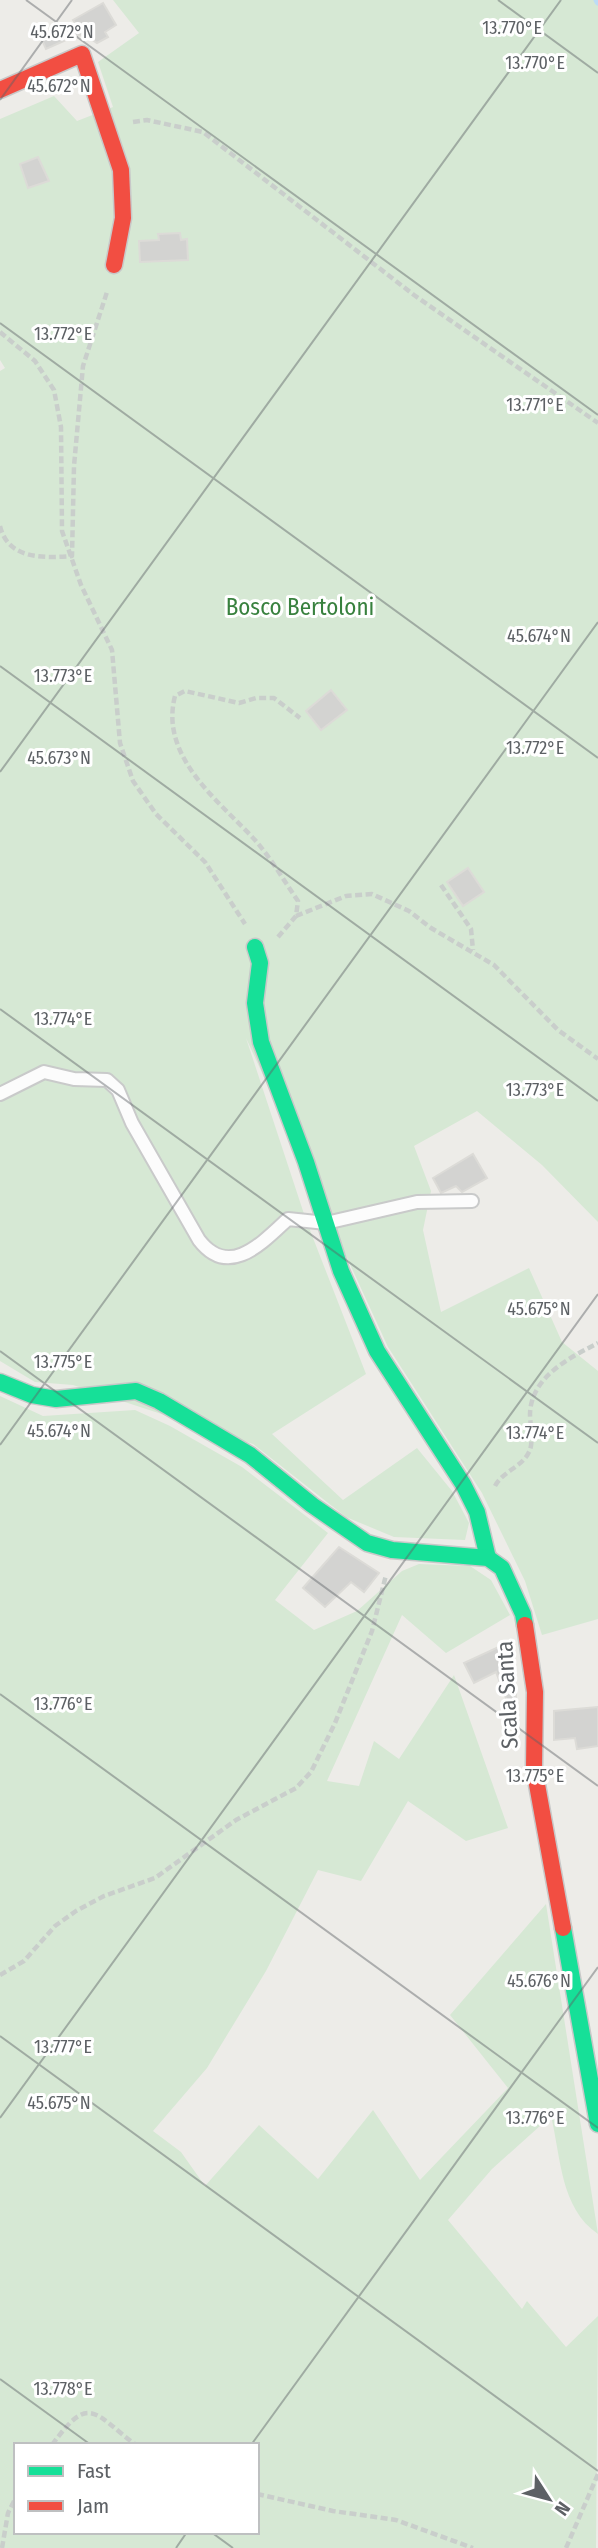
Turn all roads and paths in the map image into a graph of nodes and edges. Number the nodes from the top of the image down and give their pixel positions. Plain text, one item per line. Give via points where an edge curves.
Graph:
1 (0, 90) edge
2 (108, 125) junction
3 (114, 265) joint
4 (0, 332) edge
5 (598, 423) edge
6 (0, 526) edge
7 (72, 556) junction
8 (300, 718) dead end
9 (441, 886) dead end
10 (296, 916) junction
11 (255, 947) joint
12 (473, 951) junction
13 (260, 964) junction
14 (598, 1059) edge
15 (0, 1094) edge
16 (472, 1201) dead end
17 (326, 1223) junction
18 (598, 1343) edge
19 (0, 1382) edge
20 (477, 1512) junction
21 (392, 1550) junction
22 (488, 1558) junction
23 (0, 1975) edge
24 (598, 2124) edge
25 (53, 2443) edge
26 (134, 2443) edge
27 (598, 2474) edge
28 (259, 2494) edge
29 (14, 2501) edge
30 (2, 2548) edge
31 (473, 2548) edge
32 (566, 2548) edge

1 - 2 street via 82,54
2 - 3 street via 121,170 124,218
2 - 5 path via 147,120 204,132 414,295
3 - 7 path via 83,366
4 - 7 path via 35,361 54,390 61,427 62,531
6 - 7 path via 11,548 31,556
7 - 11 path via 111,650 120,743 133,781 156,814 189,844 226,891
8 - 10 path via 274,698 239,703 184,691 175,696 172,708 175,732 195,778 256,841 298,901
9 - 12 path via 471,929
10 - 12 path via 346,896 372,894
10 - 13 path
11 - 13 street
12 - 14 path via 494,965 558,1030
13 - 17 street via 255,1003 261,1042
15 - 17 lane via 44,1072 107,1080 118,1090 149,1154 209,1252 220,1256 254,1250 288,1219
16 - 17 lane via 417,1202
17 - 20 street via 341,1271 377,1351
18 - 20 path via 540,1384 531,1399 531,1449 499,1479
19 - 21 street via 56,1399 136,1391 250,1455 368,1543
20 - 22 street
21 - 22 street
21 - 23 path via 372,1631 311,1772 296,1788 236,1820 155,1878 75,1911 24,1961
22 - 24 street, Scala Santa via 502,1568 523,1614 530,1646 534,1768
25 - 26 path via 81,2413 99,2414
27 - 32 path
28 - 31 path via 396,2520
29 - 30 path

